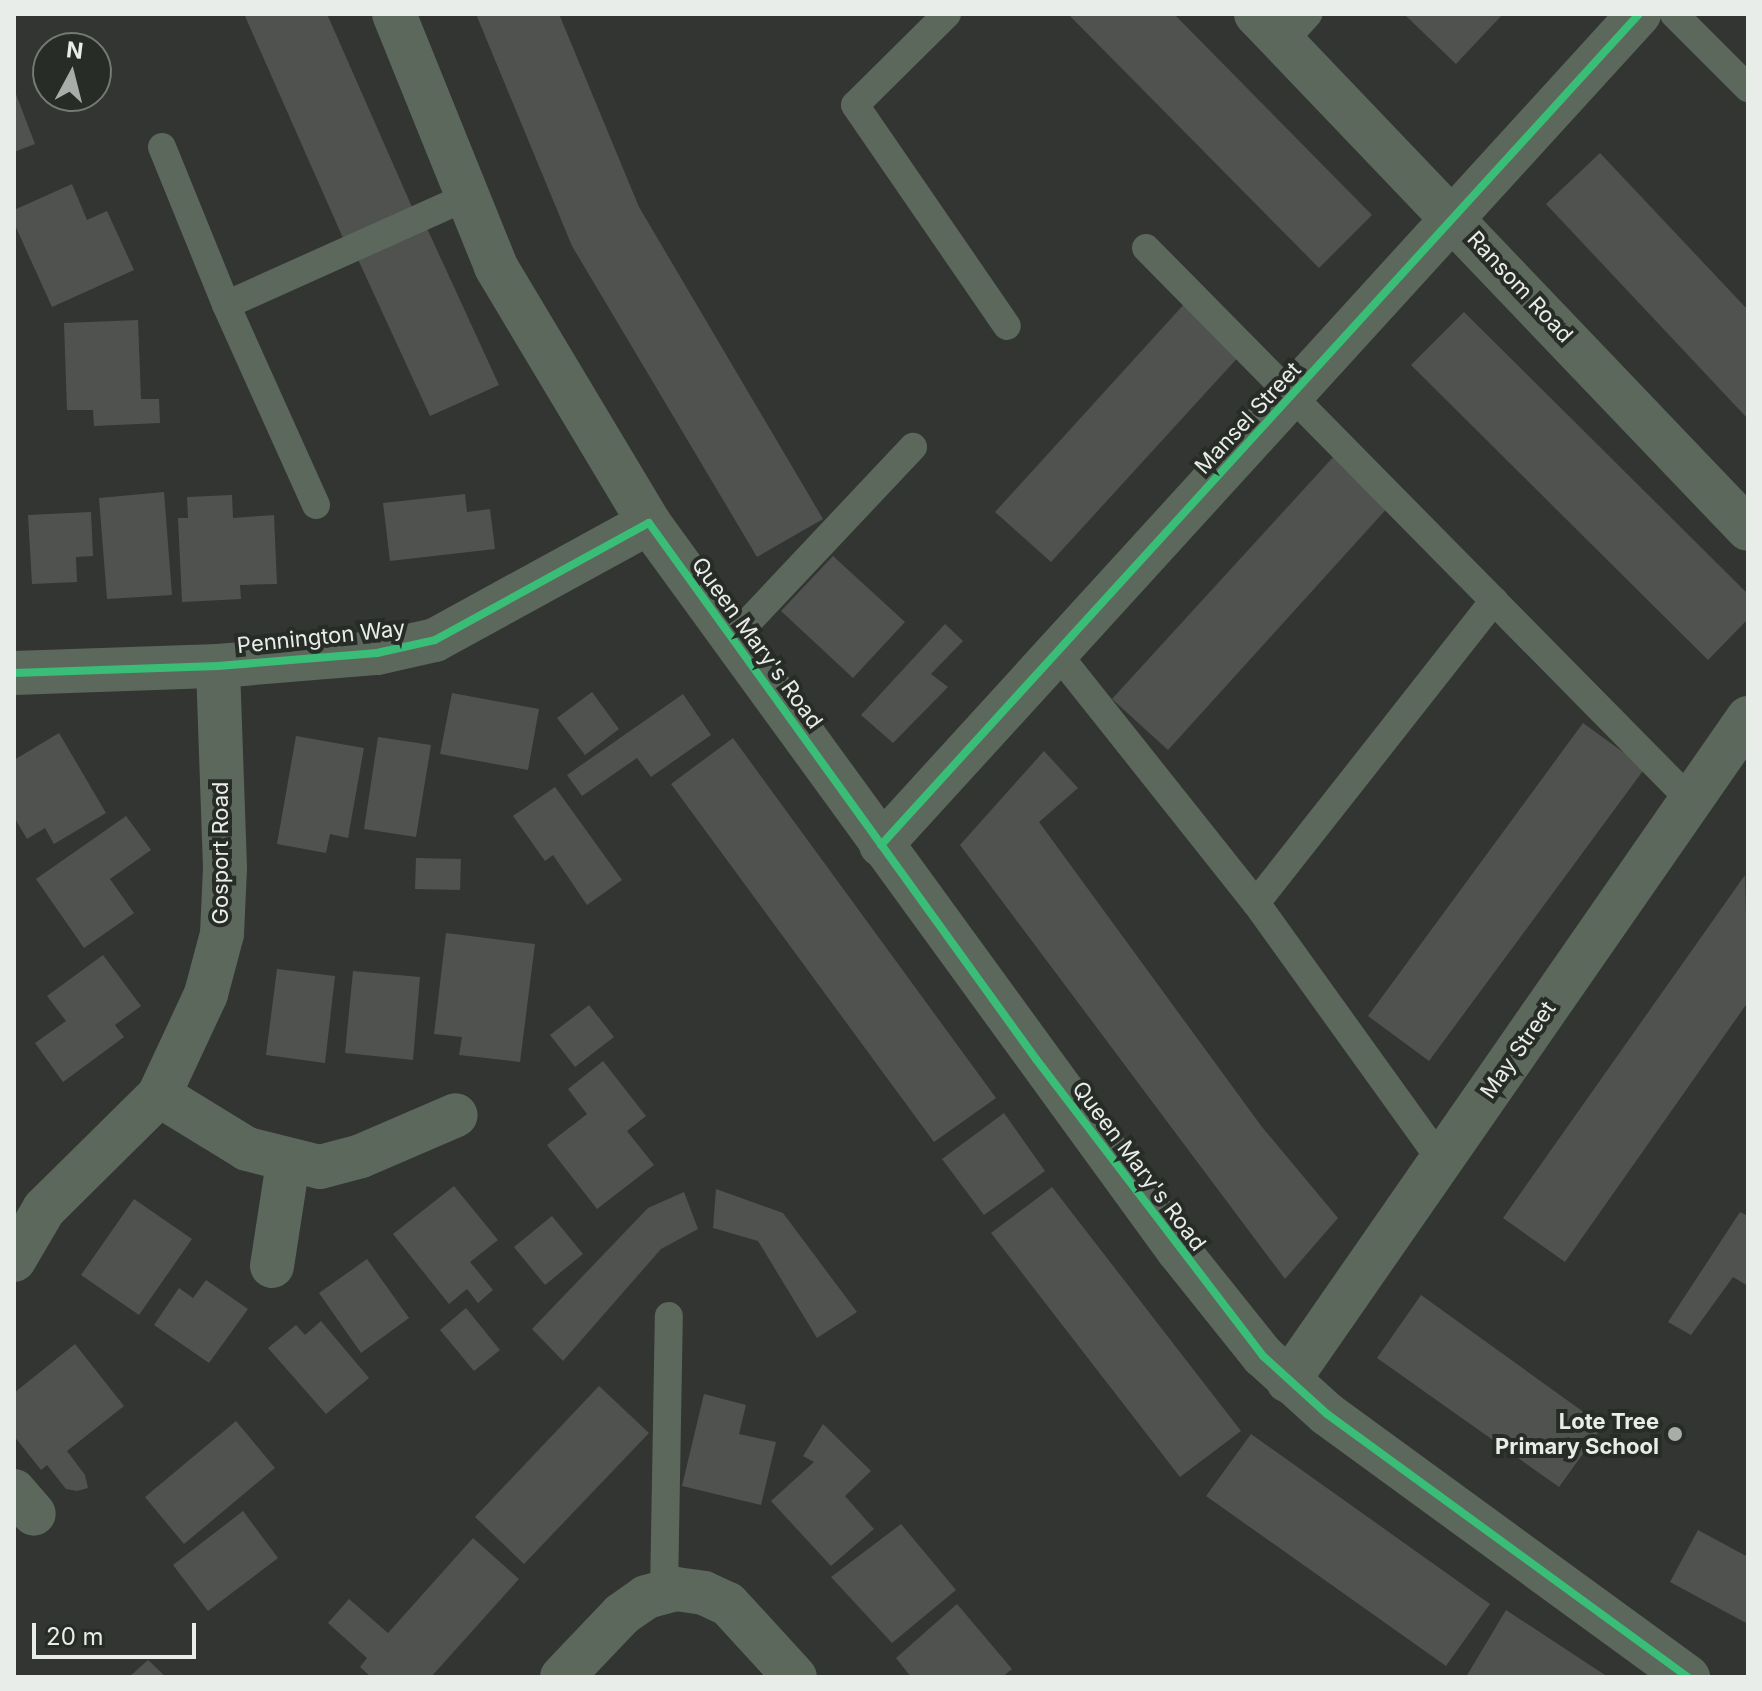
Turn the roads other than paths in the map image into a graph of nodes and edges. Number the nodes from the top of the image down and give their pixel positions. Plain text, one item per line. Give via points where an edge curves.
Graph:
1 (394, 14) edge
2 (947, 14) edge
3 (1639, 14) edge
4 (1674, 14) edge
5 (1282, 23) edge
6 (1748, 88) edge
7 (162, 147) dead end
8 (466, 197) junction
9 (1456, 218) junction
10 (1146, 248) dead end
11 (226, 305) junction
12 (1007, 326) dead end
13 (1293, 395) junction
14 (913, 447) dead end
15 (316, 505) dead end
16 (649, 523) junction
17 (1748, 529) edge
18 (1494, 601) junction
19 (732, 639) junction
20 (1057, 653) junction
21 (218, 666) junction
22 (14, 673) edge
23 (1748, 718) edge
24 (1691, 801) junction
25 (881, 845) junction
26 (1256, 903) junction
27 (159, 1095) junction
28 (456, 1115) dead end
29 (1441, 1160) junction
30 (288, 1163) junction
31 (14, 1260) edge
32 (272, 1266) dead end
33 (669, 1316) dead end
34 (1288, 1381) junction
35 (664, 1593) junction
36 (562, 1677) edge
37 (795, 1677) edge
38 (1688, 1677) edge

1 - 8 street, Queen Mary's Road
2 - 12 lane via 855,105
3 - 9 street, Mansel Street
4 - 6 lane
5 - 9 street, Ransom Road
7 - 11 lane
8 - 11 lane
8 - 16 street, Queen Mary's Road via 496,267
9 - 13 street, Mansel Street
9 - 17 street, Ransom Road
10 - 13 lane
11 - 15 lane
13 - 18 lane
13 - 20 street, Mansel Street
14 - 19 lane
16 - 19 street, Queen Mary's Road
16 - 21 street, Pennington Way via 435,640 377,653
18 - 24 lane
18 - 26 lane
19 - 25 street, Queen Mary's Road
20 - 25 street, Mansel Street
20 - 26 lane
21 - 22 street, Pennington Way
21 - 27 street, Gosport Road via 222,934 206,994
23 - 24 street, May Street
24 - 29 street, May Street
25 - 34 street, Queen Mary's Road via 1178,1250
26 - 29 lane
27 - 30 street via 247,1149
27 - 31 street, Gosport Road via 44,1209
28 - 30 street via 361,1156 320,1167
29 - 34 street, May Street
30 - 32 street
33 - 35 lane
34 - 38 street, Queen Mary's Road
35 - 36 street via 646,1597 622,1614
35 - 37 street via 704,1593 728,1604

